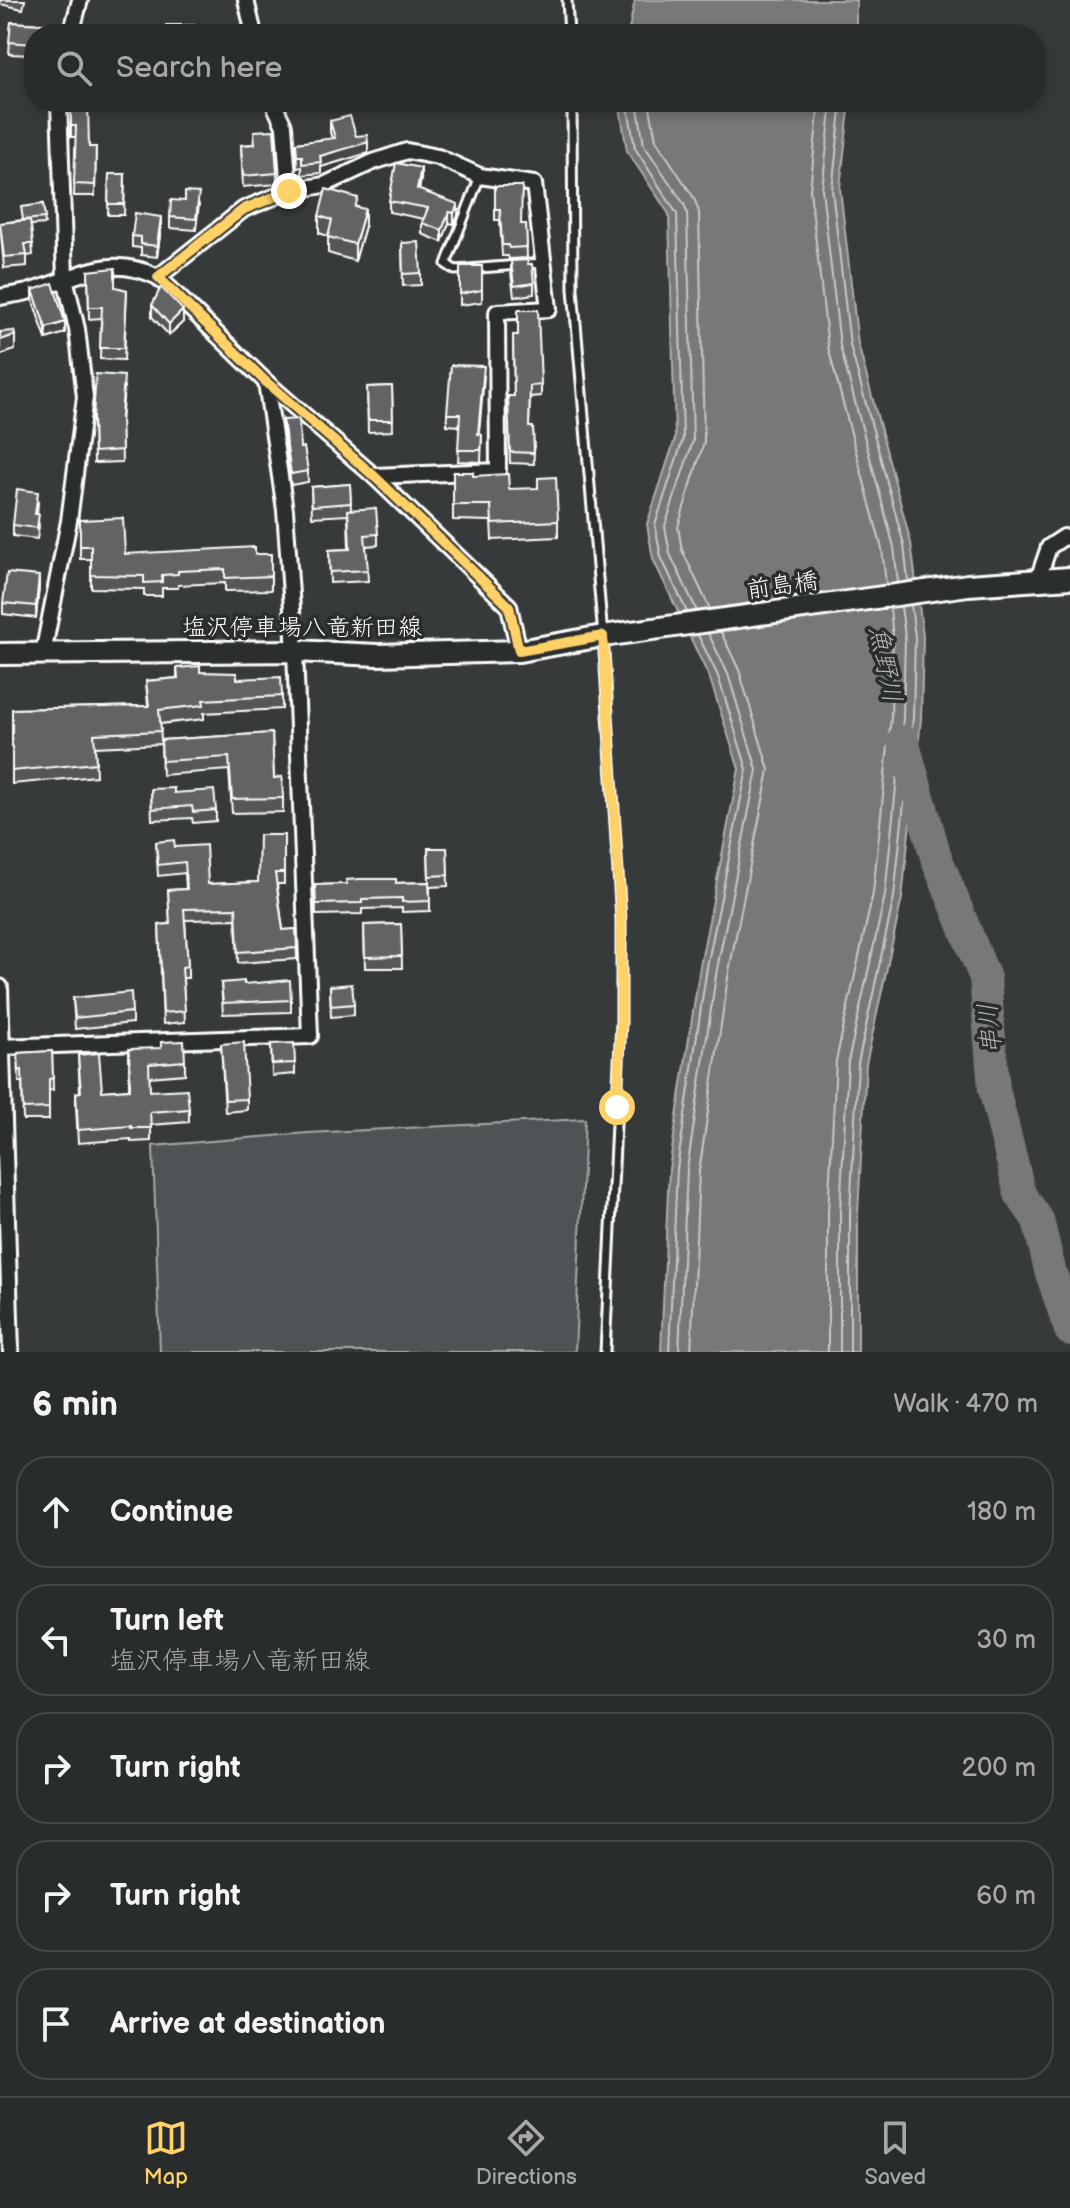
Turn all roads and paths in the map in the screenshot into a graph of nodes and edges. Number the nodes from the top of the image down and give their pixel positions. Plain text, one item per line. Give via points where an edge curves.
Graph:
1 (80, 0) edge
2 (246, 0) edge
3 (567, 0) edge
4 (74, 24) edge
5 (252, 24) edge
6 (568, 24) edge
7 (59, 112) edge
8 (278, 112) edge
9 (572, 112) edge
10 (480, 176) junction
11 (289, 191) junction
12 (543, 263) junction
13 (158, 277) junction
14 (65, 278) junction
15 (0, 297) edge
16 (266, 382) junction
17 (374, 476) junction
18 (1070, 538) edge
19 (1070, 578) edge
20 (1038, 579) junction
21 (603, 636) junction
22 (295, 651) junction
23 (519, 651) junction
24 (0, 654) edge
25 (43, 654) junction
26 (0, 987) edge
27 (1, 1047) edge
28 (2, 1158) edge
29 (11, 1352) edge
30 (605, 1352) edge

1 - 4 street
2 - 5 street
3 - 6 lane
7 - 14 street
8 - 11 street via 284,126
9 - 21 lane via 573,289
10 - 11 street via 438,157 407,151 324,185
10 - 12 street via 534,184
10 - 12 lane via 446,264 455,270
11 - 13 street via 244,209
12 - 17 street via 549,309 497,312 498,471
13 - 14 street via 137,267 103,266
13 - 16 street
14 - 15 street
14 - 25 street via 85,397 69,521
16 - 17 street
16 - 22 street via 285,510
17 - 23 street via 509,606
18 - 20 street via 1049,547
19 - 20 main road
20 - 21 main road, 前島橋
21 - 23 main road, 塩沢停車場八竜新田線
21 - 30 lane via 621,920
22 - 23 main road, 塩沢停車場八竜新田線
22 - 25 main road, 塩沢停車場八竜新田線
22 - 27 street via 310,1036
24 - 25 main road, 塩沢停車場八竜新田線
26 - 27 street
27 - 28 street
28 - 29 street

